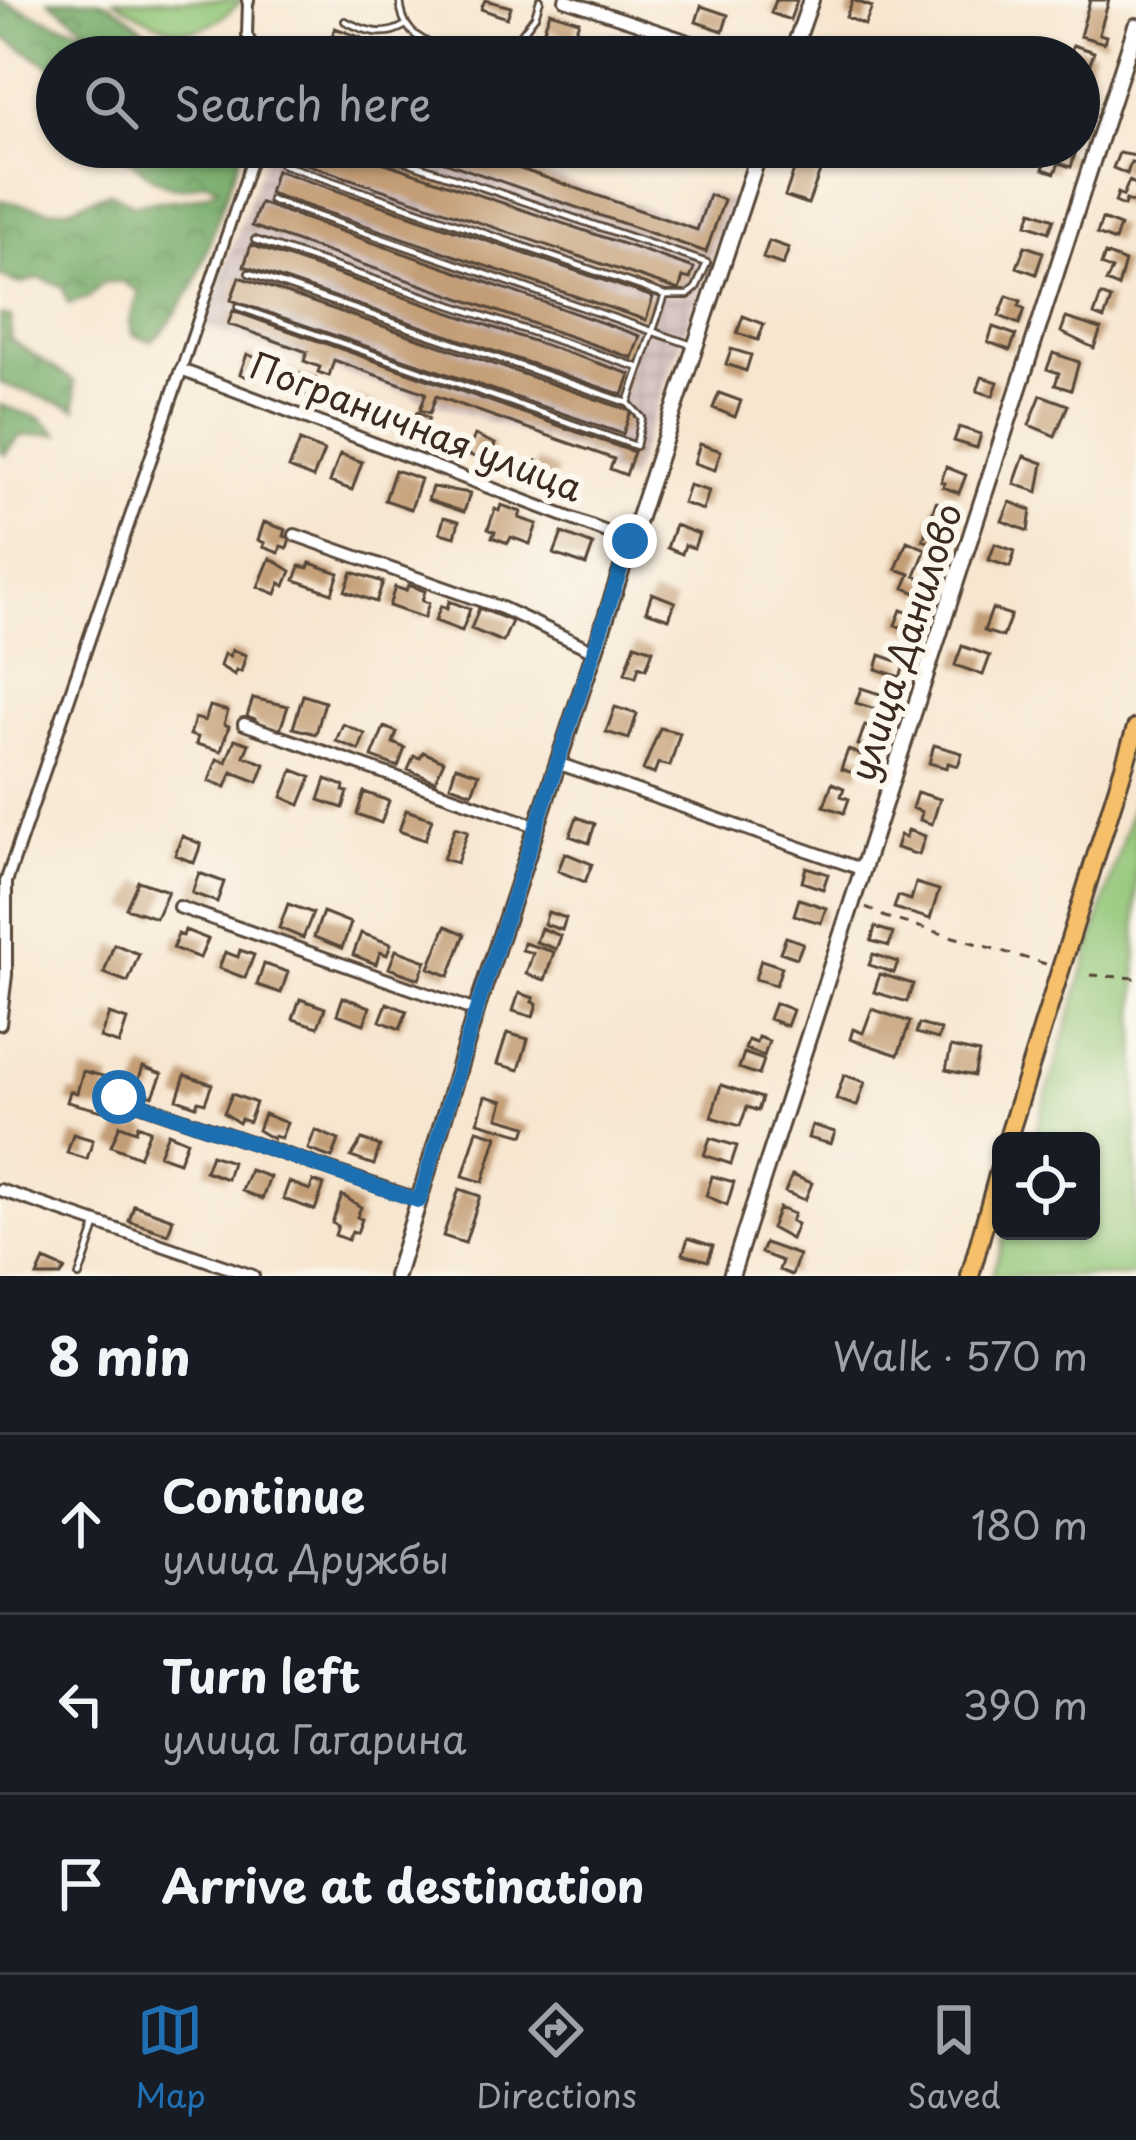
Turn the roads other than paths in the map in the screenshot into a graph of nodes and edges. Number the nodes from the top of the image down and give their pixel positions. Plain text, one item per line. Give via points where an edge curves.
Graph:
1 (248, 0) edge
2 (400, 0) edge
3 (540, 0) edge
4 (565, 0) edge
5 (811, 0) edge
6 (345, 21) dead end
7 (404, 26) junction
8 (1136, 26) edge
9 (670, 35) joint
10 (248, 36) edge
11 (419, 36) edge
12 (520, 36) edge
13 (673, 36) edge
14 (798, 36) edge
15 (1100, 138) edge
16 (249, 168) edge
17 (293, 168) edge
18 (425, 168) edge
19 (754, 168) edge
20 (1090, 168) edge
21 (271, 200) dead end
22 (255, 240) dead end
23 (249, 273) dead end
24 (665, 295) junction
25 (238, 307) dead end
26 (652, 331) junction
27 (694, 346) junction
28 (640, 368) junction
29 (181, 370) junction
30 (628, 403) junction
31 (296, 536) dead end
32 (630, 541) junction
33 (594, 651) junction
34 (244, 724) dead end
35 (1136, 728) edge
36 (557, 763) junction
37 (536, 826) junction
38 (865, 870) junction
39 (179, 907) dead end
40 (476, 1011) junction
41 (0, 1024) edge
42 (119, 1097) dead end
43 (1010, 1132) edge
44 (0, 1190) edge
45 (992, 1197) edge
46 (419, 1201) junction
47 (98, 1223) junction
48 (79, 1276) edge
49 (254, 1276) edge
50 (396, 1276) edge
51 (731, 1276) edge
52 (970, 1276) edge

1 - 10 street
2 - 7 lane
3 - 12 lane
4 - 9 street
5 - 14 street
6 - 7 lane via 380,33
7 - 11 lane
8 - 15 street, улица Данилово
9 - 13 street
16 - 29 street
17 - 24 lane
18 - 24 lane via 706,263 688,295
19 - 27 street
20 - 38 street, улица Данилово
21 - 26 lane
22 - 28 lane
23 - 30 lane
24 - 26 lane
25 - 30 lane via 636,446 642,418
26 - 27 lane
26 - 28 lane
27 - 32 street
28 - 30 lane
29 - 32 street, Пограничная улица
29 - 41 street via 6,882
31 - 33 street via 502,608
32 - 33 street
33 - 36 street
34 - 37 street
35 - 43 main road
36 - 37 street
36 - 38 street
37 - 40 street
38 - 51 street, улица Данилово
39 - 40 street
40 - 46 street
42 - 46 street
44 - 47 street
45 - 52 main road
46 - 50 street
47 - 48 lane
47 - 49 street

